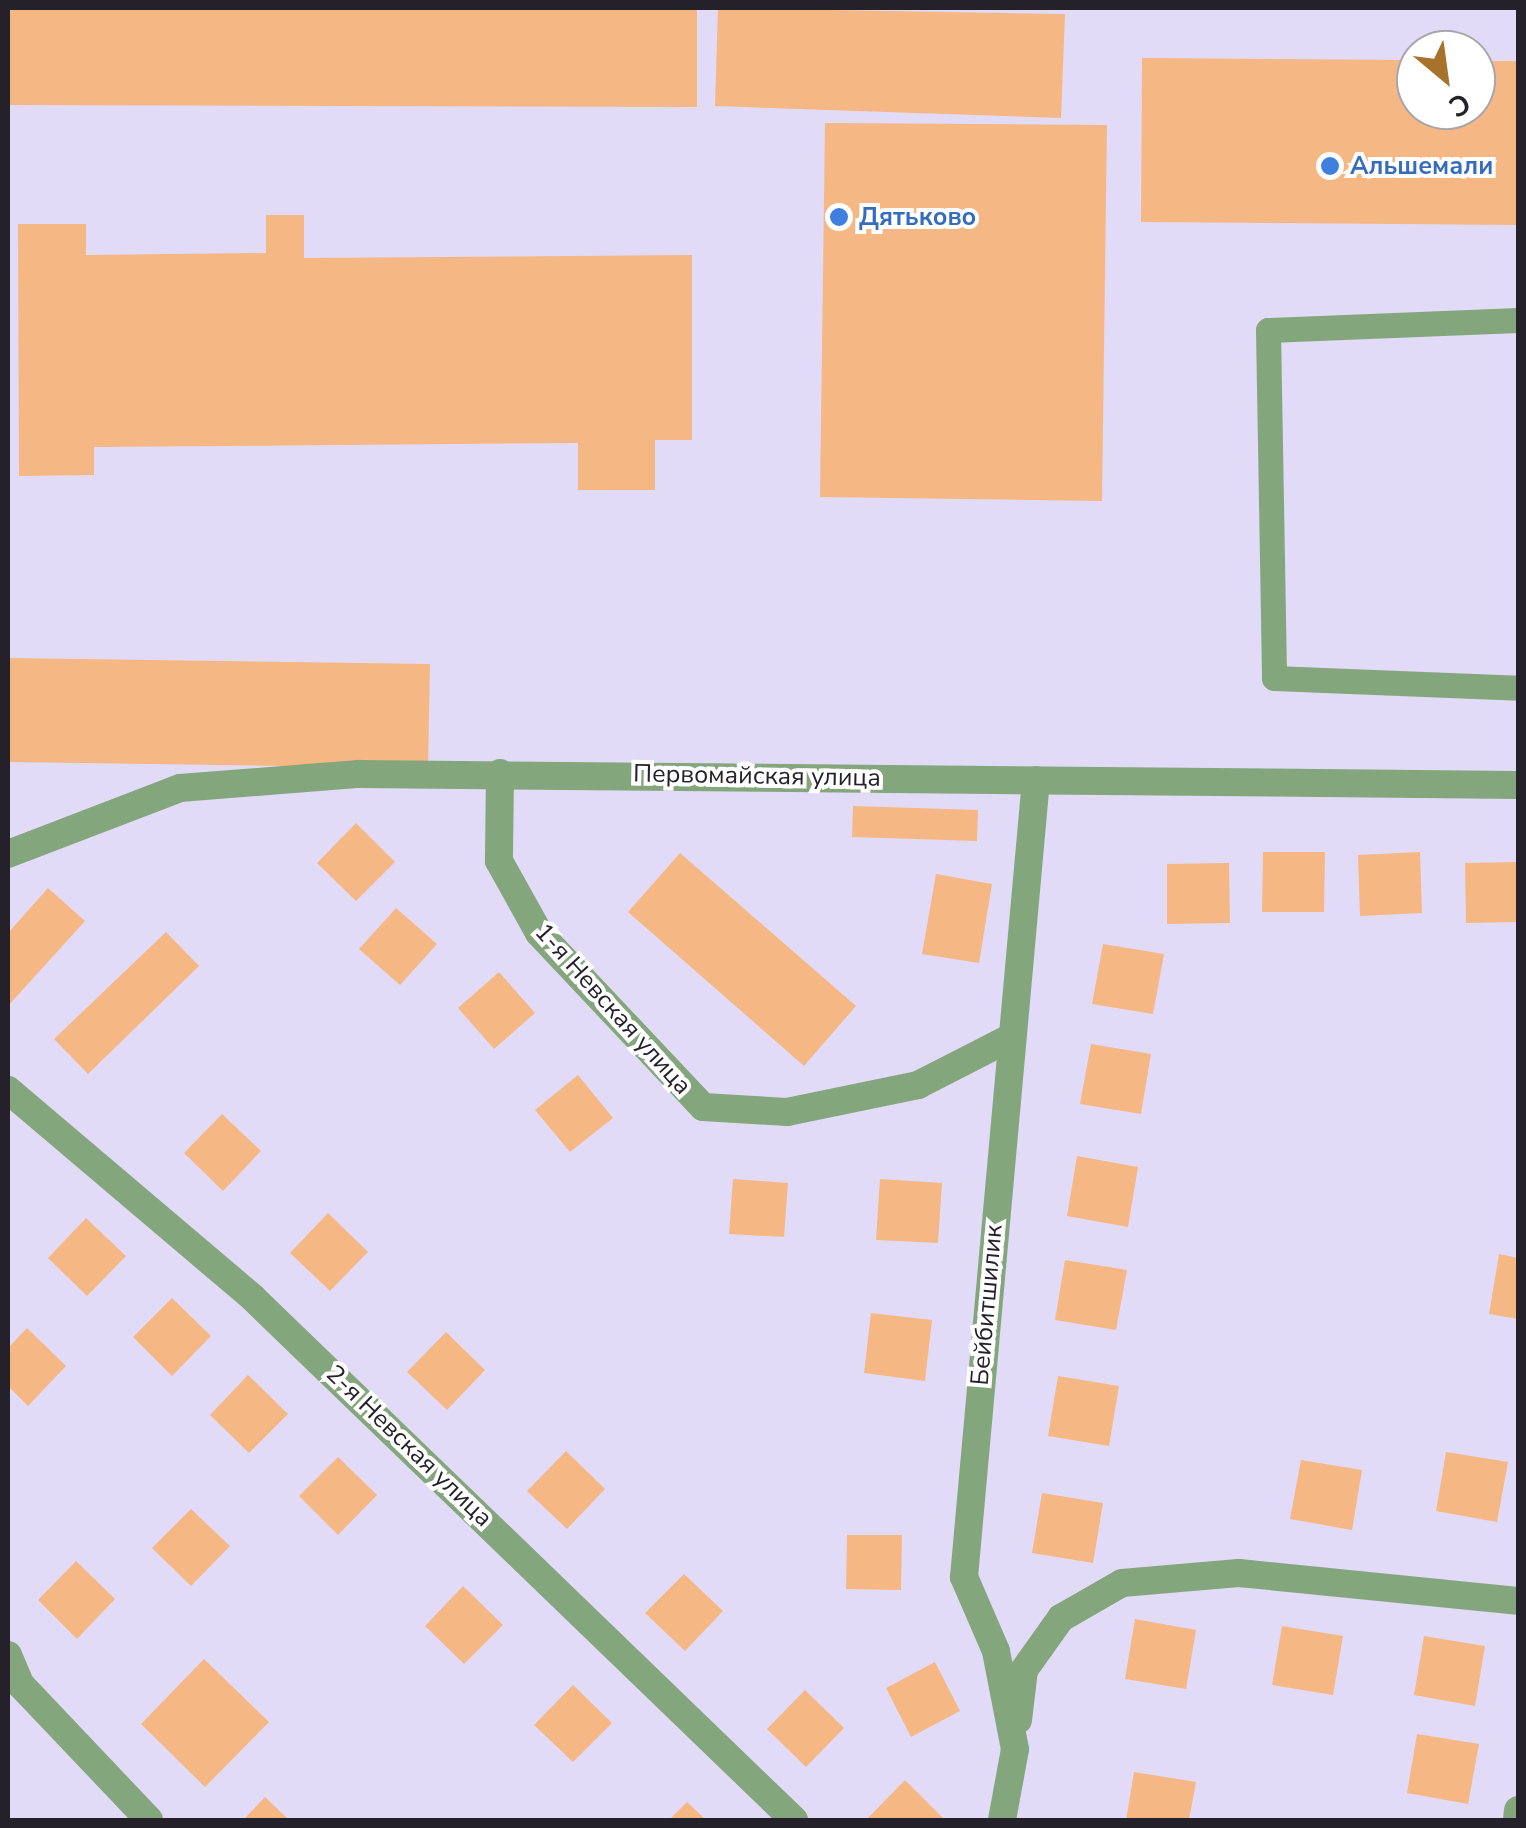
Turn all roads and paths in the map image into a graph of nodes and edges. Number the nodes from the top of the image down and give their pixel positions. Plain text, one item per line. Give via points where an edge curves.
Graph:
1 (1518, 320) edge
2 (1518, 688) edge
3 (500, 773) junction
4 (1036, 780) junction
5 (1518, 785) edge
6 (8, 854) edge
7 (1012, 1037) junction
8 (8, 1090) edge
9 (1518, 1601) edge
10 (8, 1655) edge
11 (1015, 1749) junction
12 (1518, 1810) edge
13 (149, 1820) edge
14 (794, 1820) edge
15 (1002, 1820) edge
16 (1517, 1820) edge

1 - 2 lane via 1268,330 1274,678
3 - 4 street, Первомайская улица
3 - 6 street, Первомайская улица via 180,788
3 - 7 street, 1-я Невская улица via 499,861 539,933 703,1107 787,1112 918,1085
4 - 5 street, Первомайская улица
4 - 7 street, Бейбитшилик
7 - 11 street, Бейбитшилик via 964,1577 996,1651
8 - 14 street, 2-я Невская улица via 252,1298
9 - 11 street via 1238,1573 1122,1582 1062,1618 1024,1670
10 - 13 street via 20,1685
11 - 15 street, Бейбитшилик
12 - 16 street

